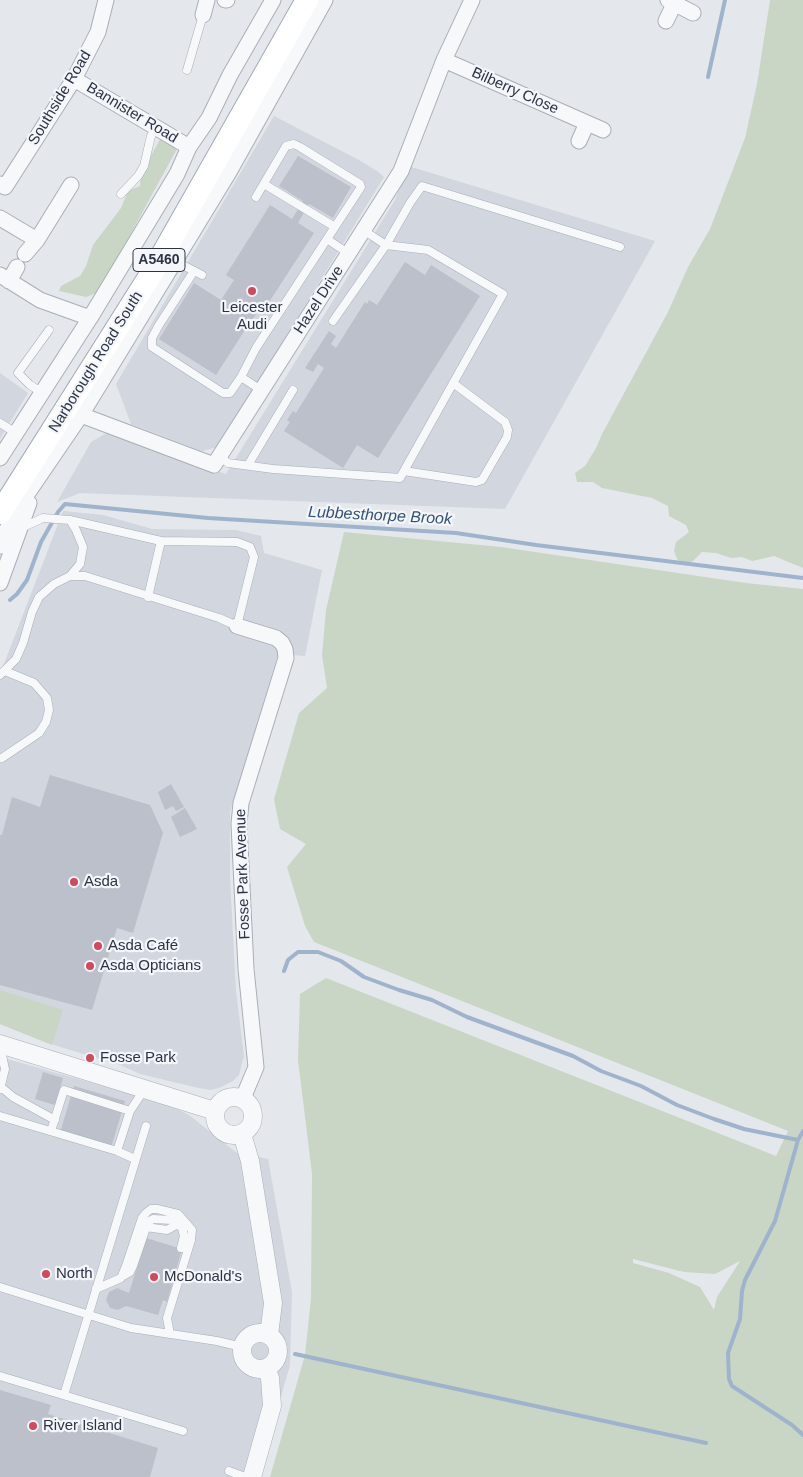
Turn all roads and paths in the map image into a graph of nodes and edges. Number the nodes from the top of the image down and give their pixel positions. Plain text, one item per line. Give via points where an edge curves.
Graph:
1 (106, 0) edge
2 (272, 0) edge
3 (290, 0) edge
4 (307, 0) edge
5 (325, 0) edge
6 (472, 0) edge
7 (671, 2) edge
8 (205, 8) edge
9 (693, 13) dead end
10 (666, 21) dead end
11 (444, 60) junction
12 (188, 70) dead end
13 (74, 79) junction
14 (586, 123) junction
15 (156, 127) junction
16 (603, 130) dead end
17 (579, 141) dead end
18 (189, 147) junction
19 (0, 184) edge
20 (264, 184) junction
21 (71, 186) dead end
22 (121, 194) dead end
23 (256, 197) dead end
24 (0, 218) edge
25 (335, 227) junction
26 (363, 230) junction
27 (327, 239) junction
28 (37, 240) junction
29 (386, 245) junction
30 (620, 247) dead end
31 (25, 254) dead end
32 (349, 254) junction
33 (175, 260) junction
34 (17, 267) dead end
35 (194, 271) junction
36 (202, 275) dead end
37 (2, 277) edge
38 (90, 318) junction
39 (333, 321) dead end
40 (49, 330) dead end
41 (241, 377) junction
42 (453, 383) junction
43 (262, 390) junction
44 (293, 390) dead end
45 (43, 393) junction
46 (81, 415) junction
47 (0, 423) edge
48 (16, 433) junction
49 (219, 456) junction
50 (0, 458) edge
51 (248, 465) junction
52 (404, 471) junction
53 (36, 482) junction
54 (0, 486) edge
55 (0, 512) edge
56 (70, 520) junction
57 (20, 528) junction
58 (161, 541) junction
59 (0, 546) edge
60 (70, 576) junction
61 (0, 583) edge
62 (148, 597) junction
63 (237, 626) junction
64 (2, 673) edge
65 (2, 758) dead end
66 (0, 1045) edge
67 (0, 1088) edge
68 (144, 1090) junction
69 (243, 1098) junction
70 (130, 1111) junction
71 (215, 1112) junction
72 (0, 1116) edge
73 (55, 1120) junction
74 (146, 1126) dead end
75 (52, 1131) junction
76 (242, 1134) junction
77 (117, 1151) junction
78 (135, 1159) junction
79 (181, 1248) dead end
80 (121, 1278) junction
81 (0, 1287) edge
82 (96, 1289) junction
83 (88, 1314) junction
84 (170, 1334) junction
85 (269, 1335) junction
86 (242, 1347) junction
87 (266, 1368) junction
88 (0, 1376) edge
89 (64, 1395) junction
90 (183, 1431) dead end
91 (229, 1471) dead end
92 (244, 1477) edge
93 (252, 1477) edge

1 - 13 street, Southside Road via 98,32
2 - 18 street, Narborough Road South via 209,118
3 - 54 main road, Narborough Road South / A5460 via 142,261
4 - 55 main road, Narborough Road South / A5460 via 153,271
5 - 33 street, Narborough Road South via 229,172
6 - 11 street, Hazel Drive
7 - 9 street
7 - 10 street
8 - 12 lane
11 - 14 street, Bilberry Close
11 - 26 street, Hazel Drive via 401,171
13 - 15 street, Bannister Road
13 - 19 street, Southside Road via 5,187
14 - 16 street, Bilberry Close
14 - 17 street
15 - 18 street, Bannister Road
15 - 22 lane via 144,166
18 - 38 street, Narborough Road South via 177,174
20 - 23 lane
20 - 25 lane
20 - 25 lane via 286,146 294,144 300,147 360,184
21 - 28 street
24 - 28 street
25 - 27 lane
26 - 29 lane
26 - 32 street, Hazel Drive
27 - 32 lane
27 - 41 lane via 256,348
28 - 31 street
29 - 30 lane via 422,186
29 - 39 lane
29 - 42 lane via 428,250 503,294
32 - 43 street, Hazel Drive
33 - 35 lane
33 - 46 street, Narborough Road South
34 - 37 street
35 - 36 lane
35 - 41 lane via 159,325 152,338 152,347 223,393 230,393
37 - 38 street via 40,300
38 - 45 street, Narborough Road South
40 - 45 lane via 18,373
41 - 43 lane
42 - 52 lane
42 - 52 lane via 505,422 507,437 482,480 476,482
43 - 49 street, Hazel Drive
44 - 51 lane
45 - 48 street, Narborough Road South
46 - 49 street via 214,465
46 - 53 street, Narborough Road South
47 - 48 lane
48 - 50 street, Narborough Road South
49 - 51 lane via 228,463
51 - 52 lane via 400,478
53 - 57 street, Narborough Road South
53 - 59 street, Narborough Road South via 22,500
56 - 57 lane via 43,518
56 - 58 lane
56 - 60 lane via 83,547 83,555
57 - 61 street, Narborough Road South
58 - 62 lane
58 - 63 lane via 237,542 250,547 254,557
60 - 62 lane via 85,576
60 - 64 lane via 39,597 16,659
62 - 63 lane
63 - 69 street, Fosse Park Avenue via 276,638 282,643 286,658 241,802 239,824 246,969 256,1066
64 - 65 lane via 34,683 47,698 49,710 39,733
66 - 67 lane via 4,1069
66 - 68 street
67 - 73 lane
68 - 70 lane
68 - 71 street
69 - 71 street via 226,1099
69 - 76 street via 252,1107 254,1120
70 - 73 lane via 64,1090
70 - 77 lane
71 - 76 street via 216,1124 224,1133
72 - 75 lane
73 - 75 lane
74 - 78 lane
75 - 77 lane
76 - 85 street via 250,1160 273,1303
77 - 78 lane
78 - 82 lane
79 - 80 lane via 182,1228 172,1220 153,1219 148,1222 130,1272
80 - 82 lane
80 - 84 lane via 146,1213 157,1209 178,1214 192,1230 170,1298 167,1318
81 - 83 lane
82 - 83 lane
83 - 84 lane via 131,1328
83 - 89 lane
84 - 86 lane
85 - 86 street via 253,1334
85 - 87 street via 274,1338 278,1349 276,1361
86 - 87 street via 243,1358 250,1366
87 - 93 street via 272,1406
88 - 89 lane
89 - 90 lane
91 - 92 lane

